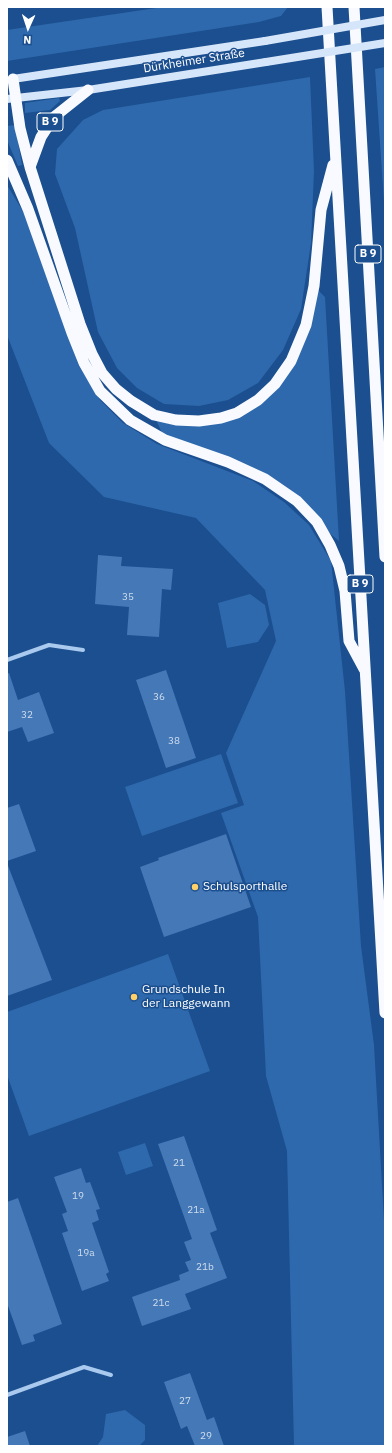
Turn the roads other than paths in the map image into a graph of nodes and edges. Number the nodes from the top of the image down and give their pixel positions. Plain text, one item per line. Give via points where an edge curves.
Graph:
1 (327, 7) edge
2 (354, 7) edge
3 (385, 20) edge
4 (385, 42) edge
5 (13, 79) junction
6 (88, 90) junction
7 (7, 91) edge
8 (11, 99) edge
9 (336, 155) junction
10 (8, 165) edge
11 (30, 167) junction
12 (385, 557) edge
13 (83, 650) dead end
14 (7, 660) edge
15 (366, 672) junction
16 (385, 1013) edge
17 (111, 1375) dead end
18 (7, 1395) edge

1 - 9 highway, B 9
2 - 12 highway, B 9
3 - 5 main road, Dürkheimer Straße, bridge
4 - 6 main road, Dürkheimer Straße, bridge
5 - 7 highway
5 - 8 highway, B 9
6 - 8 main road, Dürkheimer Straße
6 - 11 highway, B 9 via 54,117 41,136
8 - 11 highway, B 9
9 - 11 highway, B 9 via 321,210 314,286 306,325 291,361 258,400 237,413 198,421 154,415 116,389 102,373 80,324
9 - 15 highway, B 9
10 - 15 highway via 28,209 84,363 100,391 130,420 165,440 228,462 265,479 298,501 317,522 339,566 345,591 349,641
13 - 14 street via 49,645
15 - 16 highway, B 9
17 - 18 street via 84,1367

